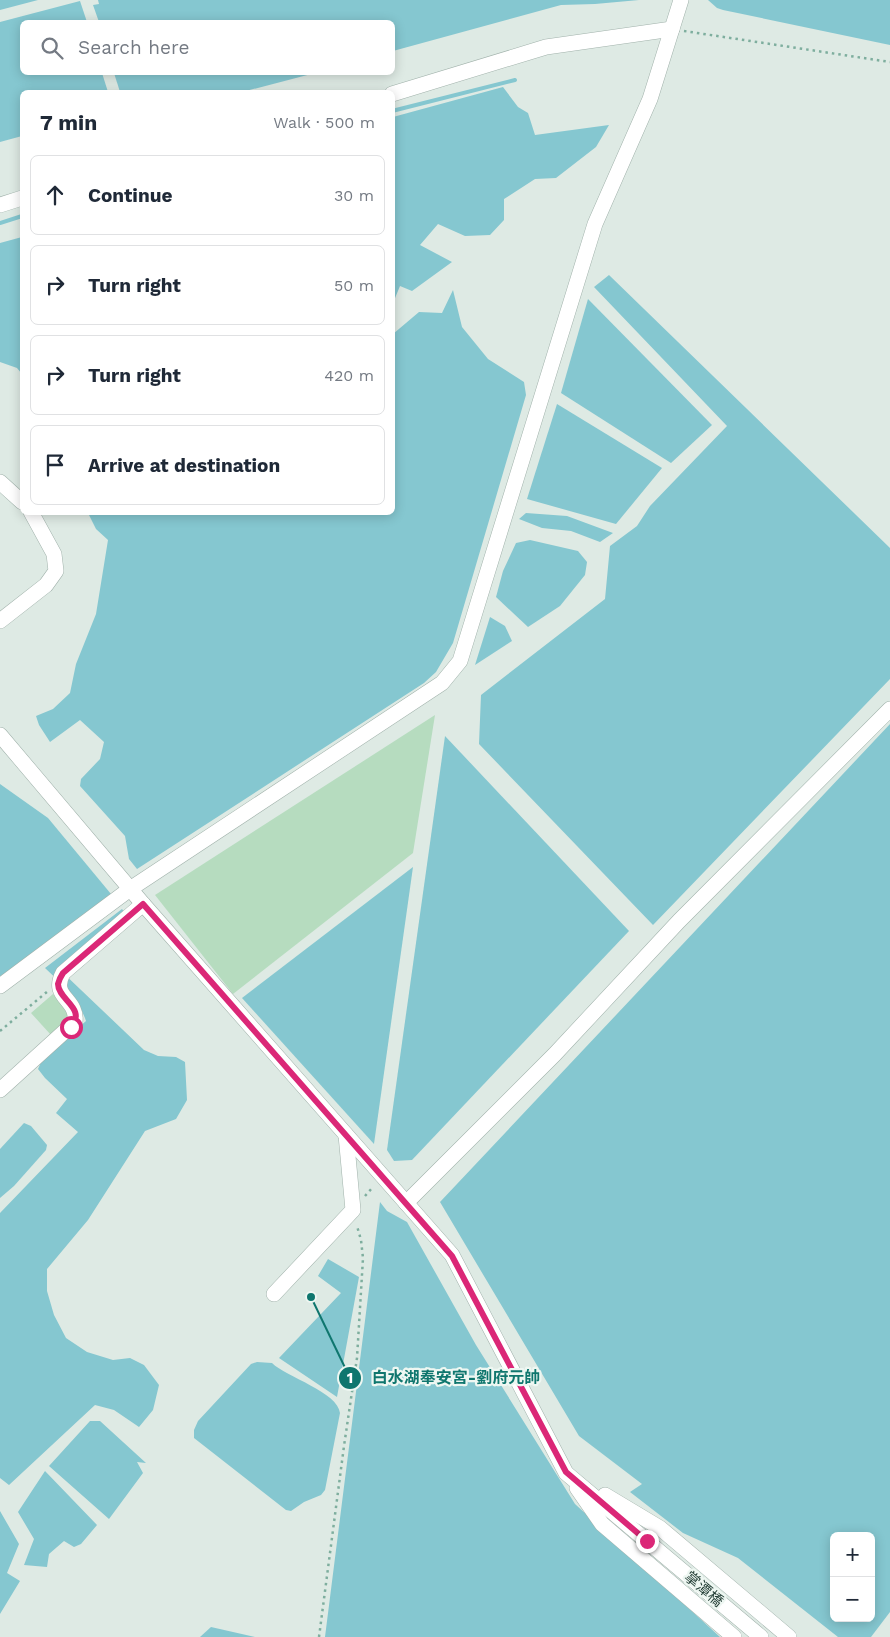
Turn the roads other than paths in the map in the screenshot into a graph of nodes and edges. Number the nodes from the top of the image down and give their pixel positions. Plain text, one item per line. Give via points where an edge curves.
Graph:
1 (681, 0) edge
2 (672, 29) junction
3 (395, 93) edge
4 (20, 199) edge
5 (0, 205) edge
6 (0, 482) edge
7 (20, 500) edge
8 (33, 515) edge
9 (0, 621) edge
10 (890, 709) edge
11 (0, 735) edge
12 (130, 889) junction
13 (143, 904) junction
14 (0, 986) edge
15 (0, 1090) edge
16 (346, 1135) junction
17 (406, 1203) junction
18 (274, 1294) dead end
19 (566, 1472) junction
20 (734, 1637) edge
21 (761, 1637) edge
22 (789, 1637) edge

1 - 2 street
2 - 3 street via 546,46
2 - 12 street via 650,99 595,224 460,660 442,683
4 - 5 street
6 - 7 street
8 - 9 street via 54,554 56,571 46,585
10 - 17 street via 679,921 556,1054
11 - 12 street
12 - 13 street
12 - 14 street
13 - 15 street via 61,977 59,989 72,1006 75,1022
13 - 16 street
16 - 17 street
16 - 18 street via 353,1210
17 - 19 street via 452,1256
19 - 20 street via 602,1524
19 - 21 street, 掌潭橋
19 - 22 street via 660,1528

